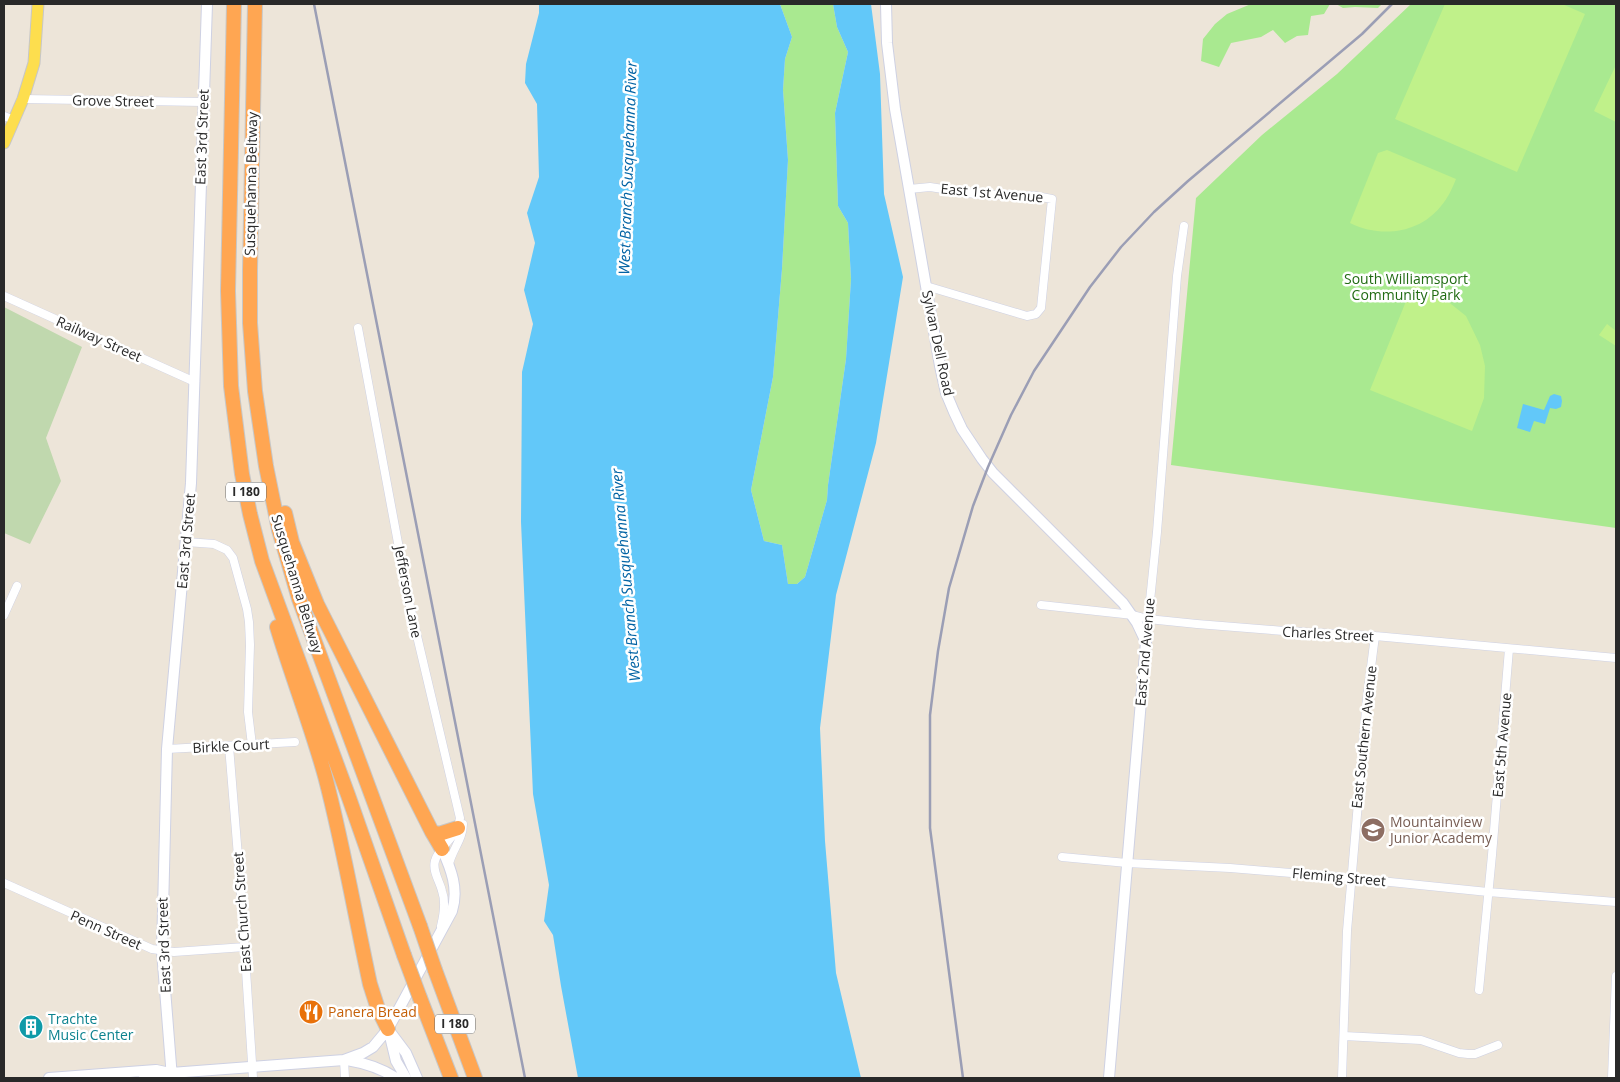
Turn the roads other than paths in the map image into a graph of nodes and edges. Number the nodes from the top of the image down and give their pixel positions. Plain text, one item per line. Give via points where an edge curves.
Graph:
1 (38, 4) edge
2 (206, 4) edge
3 (234, 4) edge
4 (255, 4) edge
5 (886, 4) edge
6 (23, 99) junction
7 (203, 102) junction
8 (9, 118) edge
9 (4, 143) edge
10 (909, 189) junction
11 (1184, 226) dead end
12 (926, 286) junction
13 (4, 296) edge
14 (358, 328) dead end
15 (252, 361) junction
16 (195, 382) junction
17 (186, 542) junction
18 (262, 561) junction
19 (17, 586) dead end
20 (1041, 605) dead end
21 (4, 615) edge
22 (1132, 615) junction
23 (1148, 619) junction
24 (1375, 636) junction
25 (1146, 642) junction
26 (1509, 649) junction
27 (1616, 658) edge
28 (295, 742) dead end
29 (252, 745) junction
30 (229, 746) junction
31 (166, 749) junction
32 (459, 823) junction
33 (432, 832) junction
34 (442, 849) junction
35 (1062, 857) dead end
36 (1127, 863) junction
37 (449, 864) junction
38 (1351, 878) junction
39 (4, 883) edge
40 (1488, 892) junction
41 (1616, 902) edge
42 (438, 938) junction
43 (245, 946) junction
44 (162, 952) junction
45 (1616, 976) edge
46 (1479, 990) dead end
47 (388, 1029) junction
48 (1344, 1036) junction
49 (1498, 1045) dead end
50 (344, 1060) junction
51 (252, 1067) junction
52 (449, 1074) edge
53 (171, 1076) edge
54 (475, 1077) edge
55 (49, 1078) edge
56 (144, 1078) edge
57 (253, 1078) edge
58 (345, 1078) edge
59 (396, 1078) edge
60 (406, 1078) edge
61 (418, 1078) edge
62 (1108, 1078) edge
63 (1342, 1078) edge
64 (1612, 1078) edge

1 - 6 main road via 35,57
2 - 7 main road, East 3rd Street
3 - 18 highway, Susquehanna Beltway / I 180 via 228,291 231,386 242,474
4 - 15 highway, Susquehanna Beltway / I 180 via 250,270
5 - 10 main road, Sylvan Dell Road via 890,77
6 - 7 street, Grove Street
6 - 8 main road
7 - 16 main road, East 3rd Street
8 - 9 main road
10 - 12 main road, Sylvan Dell Road
10 - 12 street, East 1st Avenue via 930,187 975,194 1052,199 1039,312 1027,316
11 - 23 street, East 2nd Avenue
12 - 22 main road, Sylvan Dell Road via 946,393 966,436 993,473
13 - 16 street, Railway Street
14 - 32 street, Jefferson Lane via 409,602
15 - 33 highway via 279,494 302,570
15 - 54 highway, Susquehanna Beltway / I 180, bridge via 266,466 287,562
16 - 17 main road, East 3rd Street
17 - 29 street via 214,544 232,556 247,609 250,645 248,712
17 - 31 main road, East 3rd Street
18 - 47 highway via 287,659 325,776 370,984
18 - 52 highway, Susquehanna Beltway / I 180, bridge
19 - 21 street
20 - 22 street, Charles Street
22 - 23 street, Charles Street
22 - 25 main road, Sylvan Dell Road
23 - 24 street, Charles Street
23 - 25 street, East 2nd Avenue
24 - 26 street, Charles Street
24 - 38 street, East Southern Avenue
25 - 36 main road, East 2nd Avenue
26 - 27 street, Charles Street
26 - 40 street, East 5th Avenue
28 - 29 street, Birkle Court
29 - 30 street, Birkle Court
30 - 31 street, Birkle Court
30 - 43 street, East Church Street
31 - 44 main road, East 3rd Street
32 - 33 highway via 438,834
32 - 34 street
32 - 37 street, Jefferson Lane via 463,823 462,832
33 - 34 highway
34 - 37 main road
34 - 42 street via 434,865 444,900
35 - 36 street, Fleming Street
36 - 38 street, Fleming Street
36 - 62 main road, East 2nd Avenue
37 - 42 main road via 455,887 454,905
38 - 40 street, Fleming Street
38 - 48 street, East Southern Avenue
39 - 44 street, Penn Street
40 - 41 street, Fleming Street
40 - 46 street, East 5th Avenue
42 - 47 main road
43 - 44 street, Penn Street
43 - 51 street, East Church Street
44 - 53 main road, East 3rd Street
45 - 64 street
47 - 50 main road via 372,1047
47 - 60 main road via 396,1060
47 - 61 main road via 406,1053
48 - 49 street via 1421,1040 1468,1054
48 - 63 street, East Southern Avenue
50 - 51 main road
50 - 58 street
50 - 59 main road via 364,1063
51 - 53 main road
51 - 57 street, East Church Street
53 - 55 main road via 156,1070
53 - 56 main road

